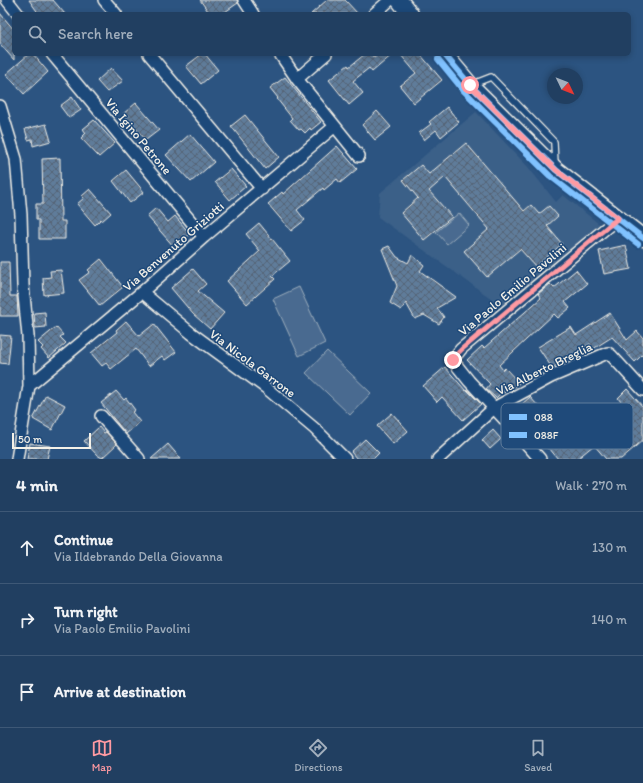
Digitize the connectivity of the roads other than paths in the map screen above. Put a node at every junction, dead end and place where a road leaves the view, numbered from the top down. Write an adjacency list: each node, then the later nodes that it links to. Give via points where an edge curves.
1 (6, 0): 6 (street)
2 (104, 0): 7 (street)
3 (244, 0): 8 (street)
4 (390, 0): 9 (street)
5 (399, 0): 10 (street)
6 (16, 12)
7 (114, 12)
8 (252, 12)
9 (376, 12)
10 (408, 12)
11 (54, 56): 23 (street, Via Igino Petrone)
12 (151, 56): 20 (street)
13 (281, 56): 16 (street)
14 (324, 56): 16 (street)
15 (446, 56): 21 (street, via 470,85 556,170)
16 (297, 79): 18 (street)
17 (0, 106): 25 (street, via 16,159)
18 (335, 126): 19 (street); 20 (street, Via Benvenuto Griziotti)
19 (359, 156)
20 (262, 190): 23 (street, Via Benvenuto Griziotti)
21 (618, 218): 22 (street); 29 (street, Via Paolo Emilio Pavolini, via 454,358 460,371)
22 (638, 232)
23 (204, 237): 24 (street, Via Benvenuto Griziotti)
24 (142, 292): 25 (street, Via Benvenuto Griziotti); 35 (street, Via Nicola Garrone, via 191,334 265,387 315,429)
25 (29, 386): 33 (street)
26 (643, 390): 27 (street, Via Alberto Breglia, via 608,353 551,377)
27 (503, 403)
28 (501, 404): 29 (street, Via Alberto Breglia)
29 (494, 408): 31 (street, Via Paolo Emilio Pavolini); 36 (street, Via Alberto Breglia)
30 (101, 416): 34 (street)
31 (501, 416)
32 (531, 449): 37 (street, Via Paolo Emilio Pavolini)
33 (17, 459)
34 (139, 459)
35 (345, 459)
36 (438, 459)
37 (540, 459)

